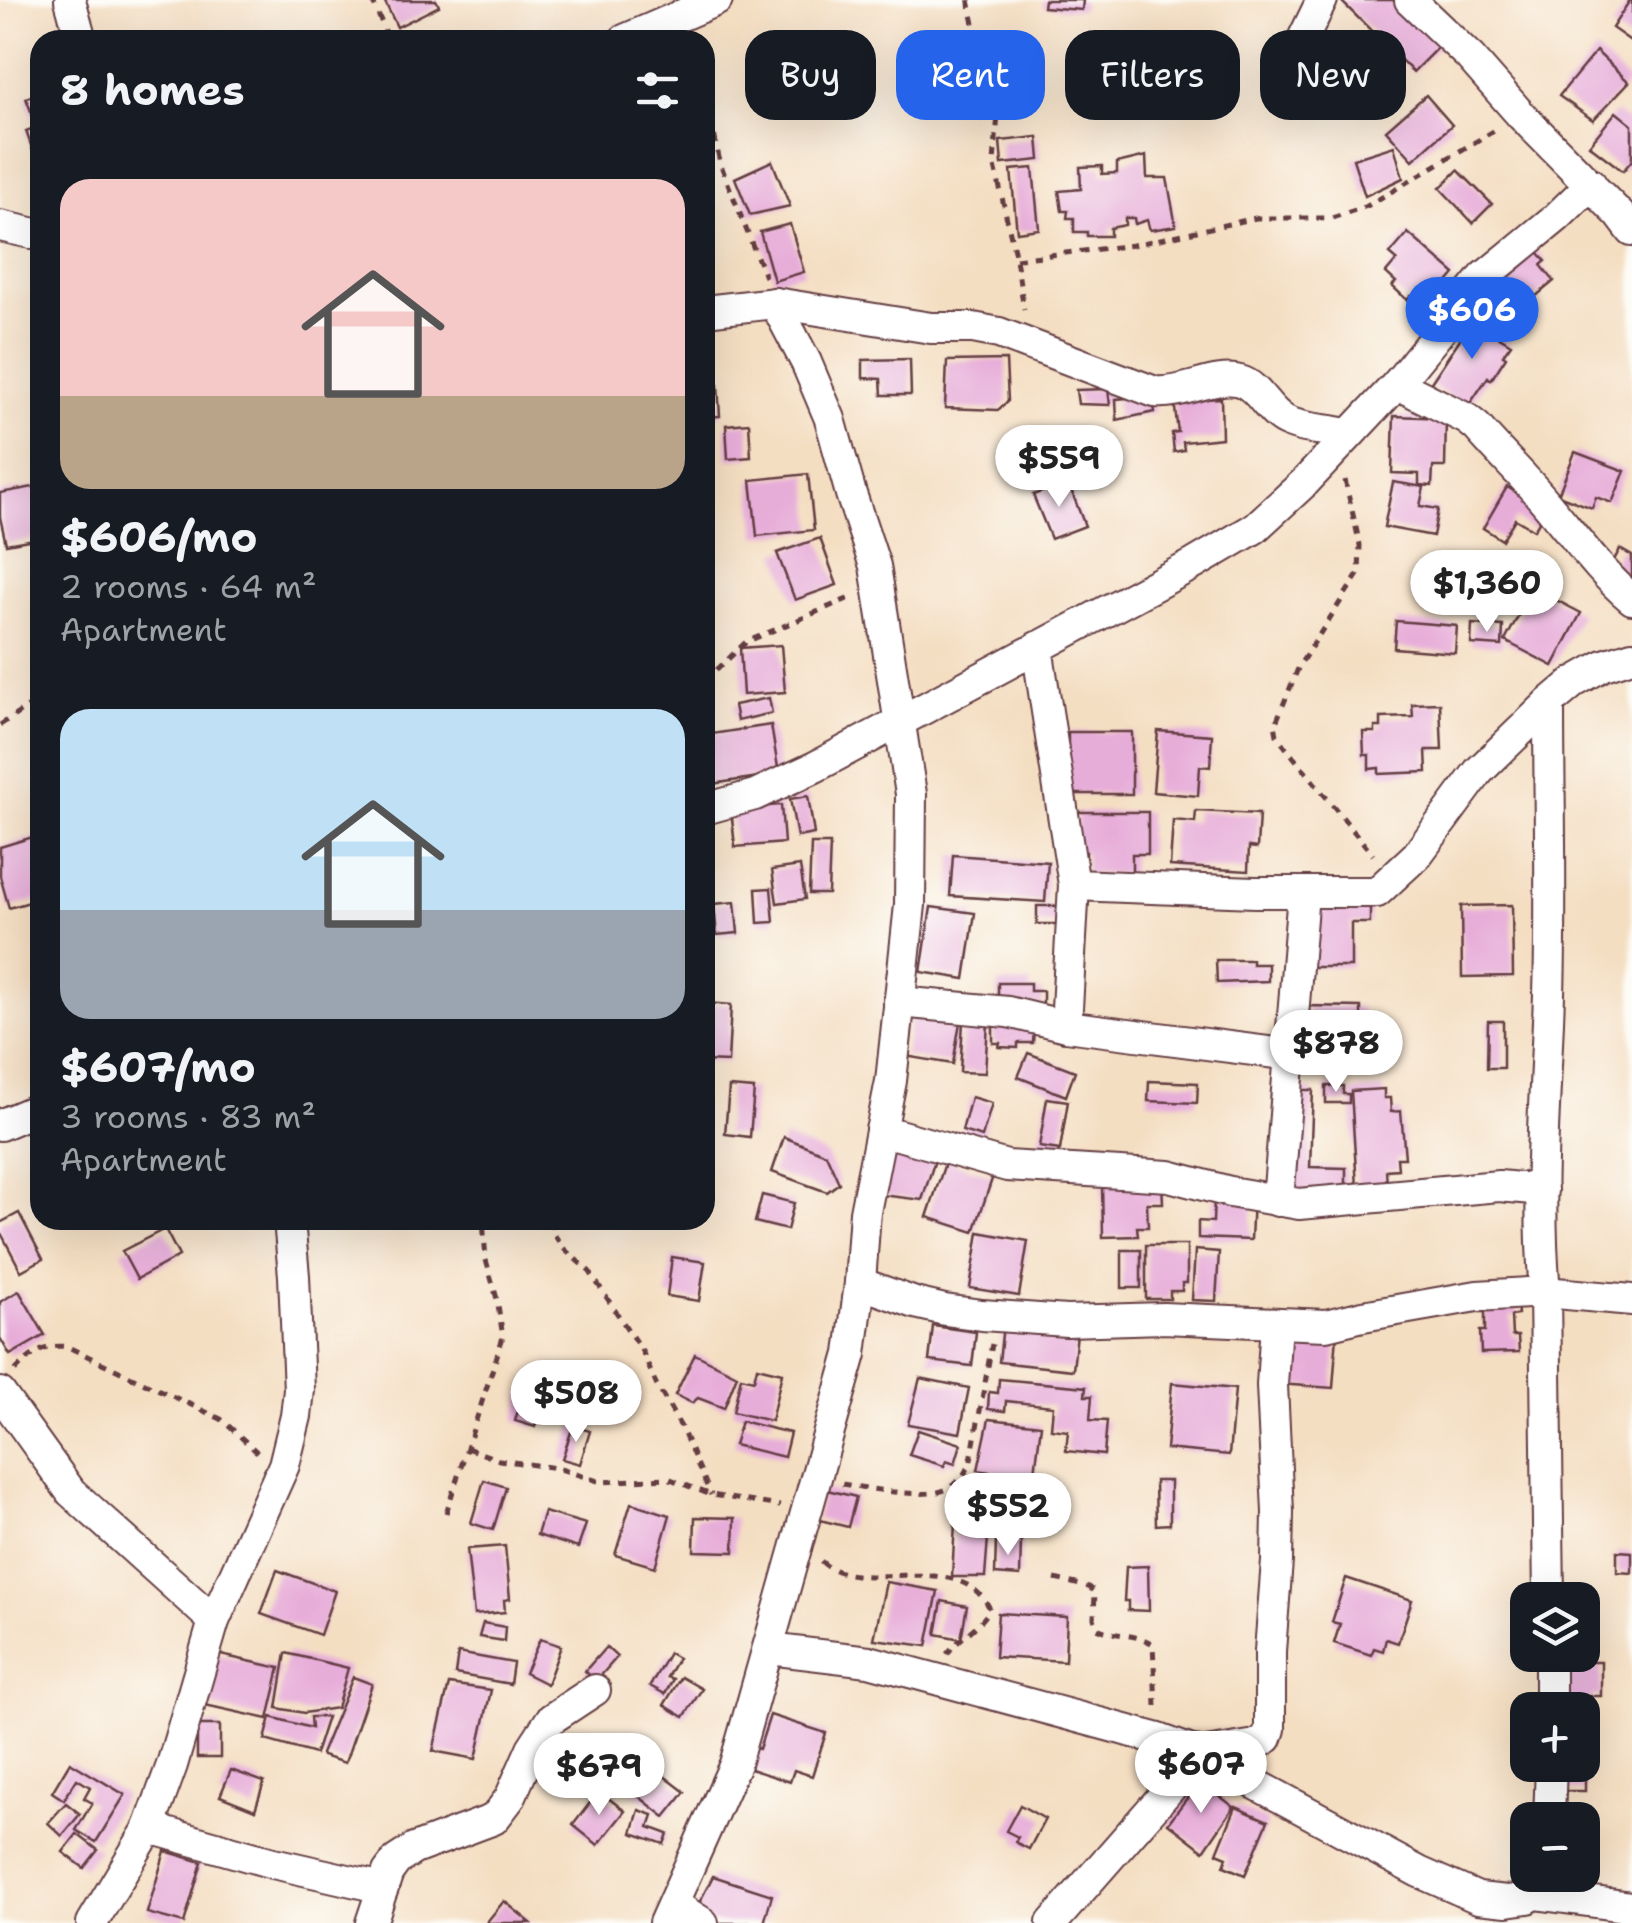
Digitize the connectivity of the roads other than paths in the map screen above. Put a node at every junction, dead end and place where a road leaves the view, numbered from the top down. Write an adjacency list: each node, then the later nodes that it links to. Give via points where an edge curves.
1 (70, 0): 5 (street)
2 (717, 0): 6 (street)
3 (1322, 0): 7 (street)
4 (1410, 0): 8 (street)
5 (78, 30)
6 (647, 30)
7 (1307, 30)
8 (1591, 184): 10 (street); 14 (street, via 1484,277)
9 (0, 226): 11 (street)
10 (1632, 231)
11 (30, 233)
12 (775, 304): 13 (street); 15 (street, via 999,332 1155,392 1241,381 1288,422); 20 (street, via 830,420 878,583)
13 (715, 310)
14 (1398, 384): 15 (street); 16 (street, via 1477,427)
15 (1341, 441): 17 (street, via 1255,528)
16 (1632, 599)
17 (1038, 647): 20 (street); 22 (street)
18 (1632, 656): 19 (street, via 1604,665)
19 (1549, 703): 23 (street, via 1479,771 1417,856 1380,890); 30 (street, via 1551,937)
20 (899, 722): 21 (street, via 755,795); 24 (street, via 911,813)
21 (715, 806)
22 (1074, 885): 23 (street); 25 (street)
23 (1303, 892): 26 (street)
24 (899, 1002): 25 (street, via 1008,1012); 29 (street)
25 (1066, 1026): 26 (street)
26 (1291, 1055): 31 (street)
27 (30, 1112): 28 (street)
28 (0, 1125)
29 (881, 1130): 31 (street, via 1007,1166 1169,1176); 33 (street)
30 (1542, 1190): 31 (street, via 1499,1186); 34 (street)
31 (1278, 1201)
32 (290, 1230): 39 (street, via 296,1416 280,1475)
33 (860, 1283): 36 (street, via 945,1310 997,1316); 40 (street, via 851,1354)
34 (1545, 1292): 35 (street); 36 (street, via 1477,1296 1326,1325); 38 (street)
35 (1632, 1300)
36 (1276, 1323): 42 (street, via 1278,1528 1270,1729 1256,1745)
37 (6, 1384): 39 (street, via 71,1492)
38 (1549, 1582)
39 (214, 1621): 43 (street)
40 (769, 1649): 42 (street, via 870,1662); 48 (street, via 735,1764)
41 (595, 1690): 44 (street, via 551,1718 494,1820 414,1849 397,1860)
42 (1200, 1754): 45 (street, via 1478,1898 1507,1901); 52 (street)
43 (150, 1828): 44 (street); 49 (street)
44 (382, 1888): 50 (street)
45 (1533, 1892)
46 (1569, 1892): 47 (street)
47 (1632, 1907)
48 (669, 1913): 51 (street)
49 (92, 1923)
50 (371, 1923)
51 (704, 1923)
52 (1052, 1923)

